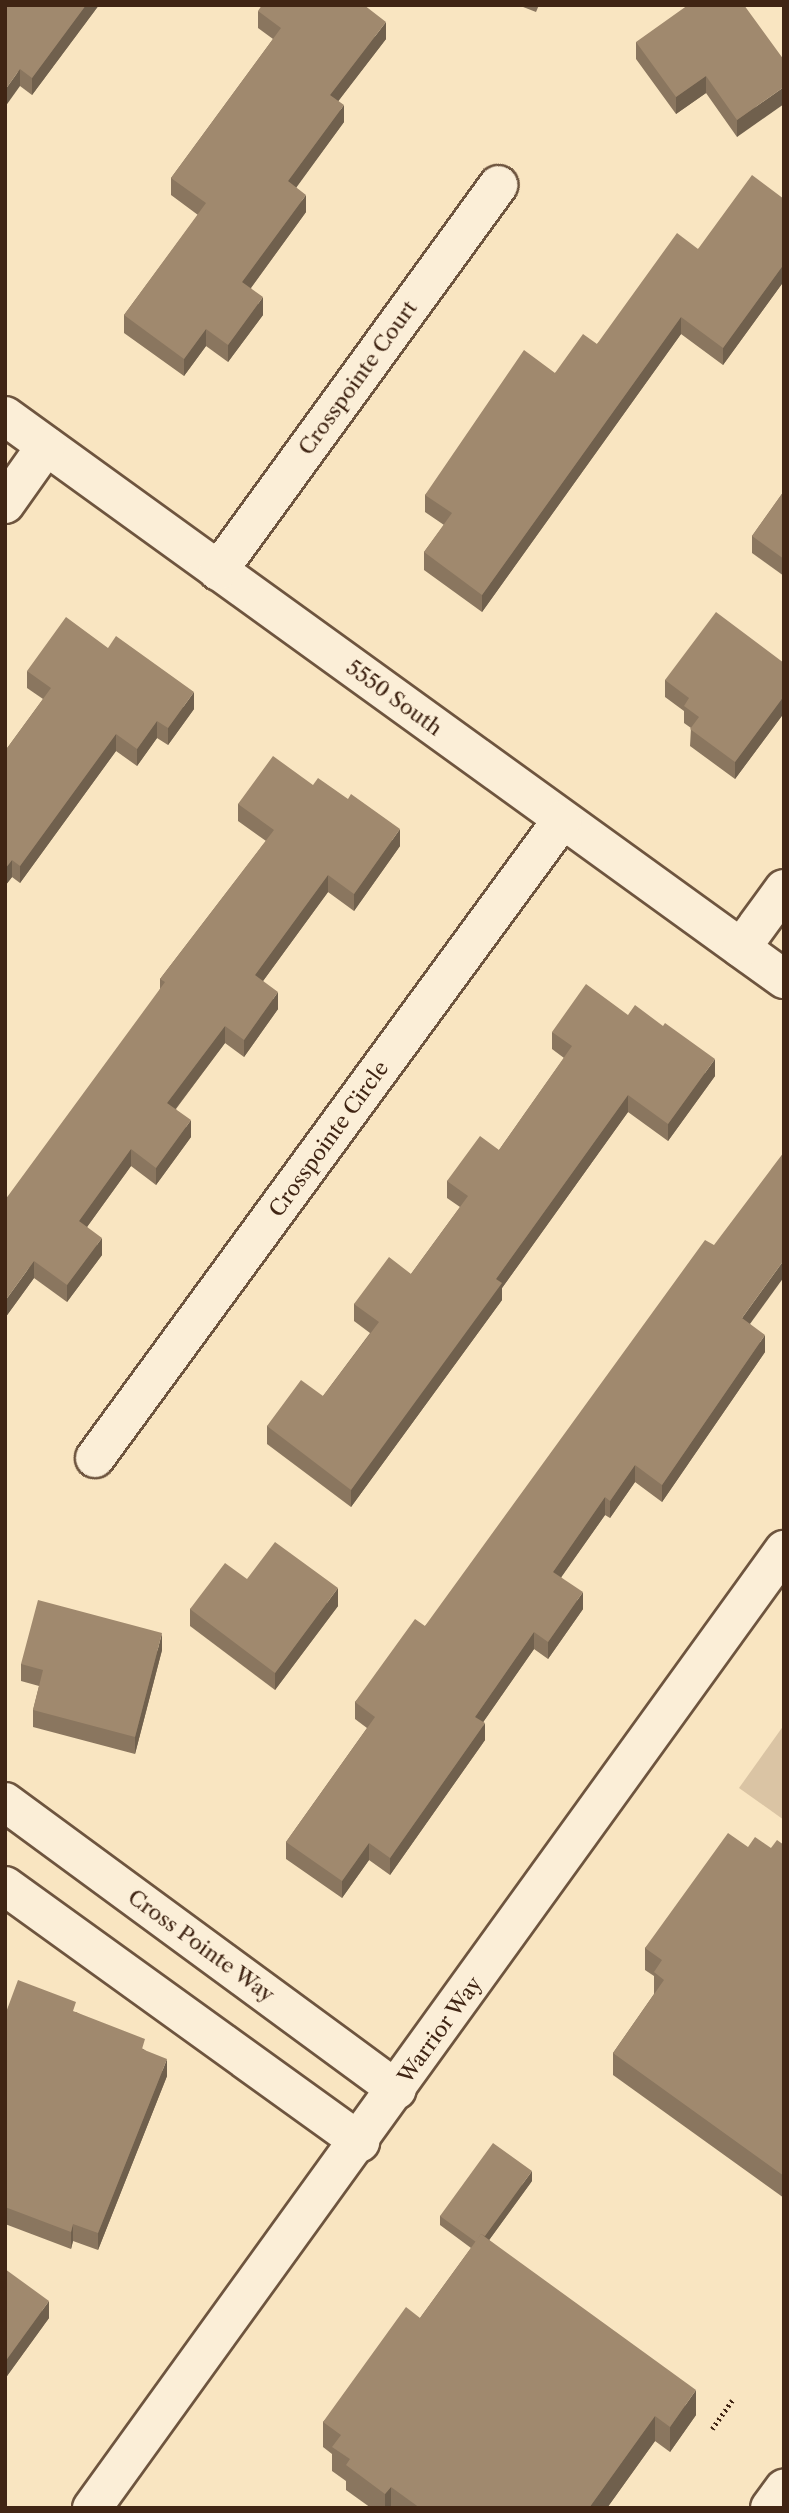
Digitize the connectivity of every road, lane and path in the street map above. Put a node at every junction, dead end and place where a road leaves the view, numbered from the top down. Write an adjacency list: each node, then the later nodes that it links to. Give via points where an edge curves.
1 (498, 185): 5 (street, Crosspointe Court)
2 (5, 416): 3 (street, 5550 South)
3 (46, 446): 4 (street); 5 (street, 5550 South)
4 (5, 504)
5 (218, 571): 6 (street, 5550 South)
6 (562, 820): 8 (street, 5550 South); 10 (street, Crosspointe Circle)
7 (784, 889): 8 (street)
8 (741, 948): 9 (street, 5550 South)
9 (784, 979)
10 (95, 1458)
11 (784, 1550): 14 (street, Warrior Way)
12 (5, 1802): 14 (street, Cross Pointe Way)
13 (5, 1886): 15 (street)
14 (397, 2090): 15 (street, Warrior Way)
15 (360, 2142): 19 (street, Warrior Way)
16 (732, 2400): 17 (path)
17 (712, 2429)
18 (784, 2490): 20 (street)
19 (92, 2508)
20 (770, 2508)

